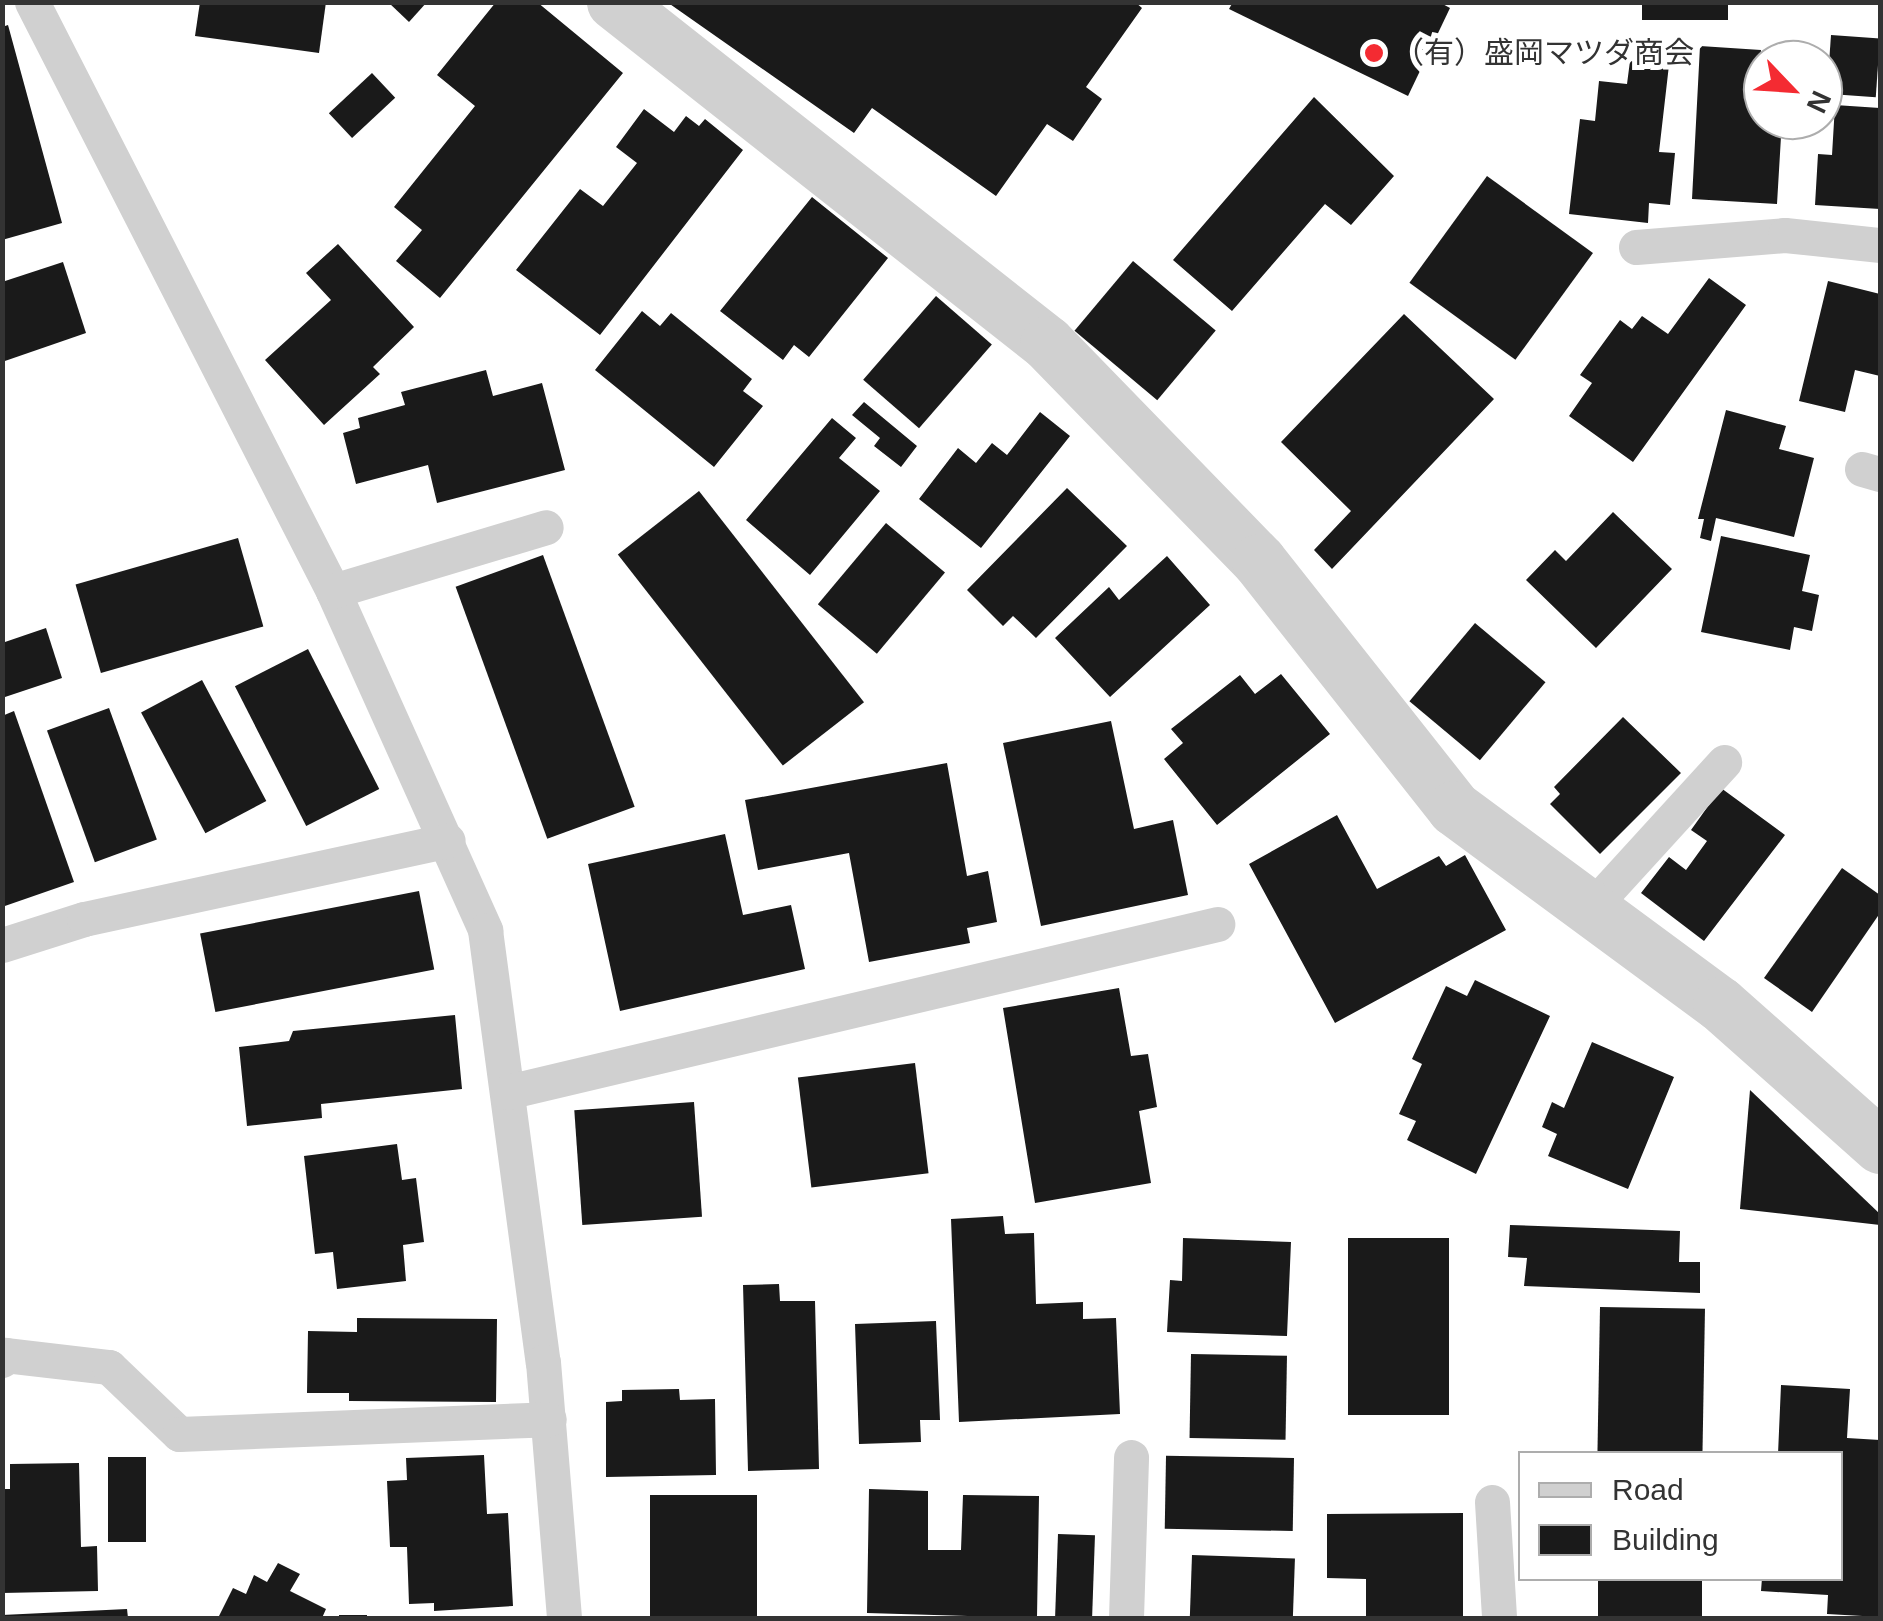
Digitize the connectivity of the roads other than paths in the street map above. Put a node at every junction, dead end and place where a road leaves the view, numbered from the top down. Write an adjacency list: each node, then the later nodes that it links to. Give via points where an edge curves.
1 (32, 2): 6 (lane)
2 (614, 2): 9 (street, via 1046,343 1259,561 1454,808)
3 (1880, 245): 4 (lane, via 1786,236)
4 (1636, 248)
5 (546, 526): 6 (lane)
6 (333, 590): 8 (lane)
7 (1724, 762): 9 (lane)
8 (448, 840): 11 (lane, via 84,919); 12 (lane, via 485,930)
9 (1590, 909): 13 (street, via 1720,1004)
10 (1217, 924): 12 (lane)
11 (2, 944)
12 (507, 1092): 15 (lane)
13 (1880, 1146)
14 (2, 1360): 15 (lane, via 5,1355 109,1367 179,1434)
15 (549, 1419): 18 (lane)
16 (1131, 1457): 19 (lane)
17 (1492, 1502): 20 (lane)
18 (564, 1618)
19 (1126, 1618)
20 (1500, 1618)

